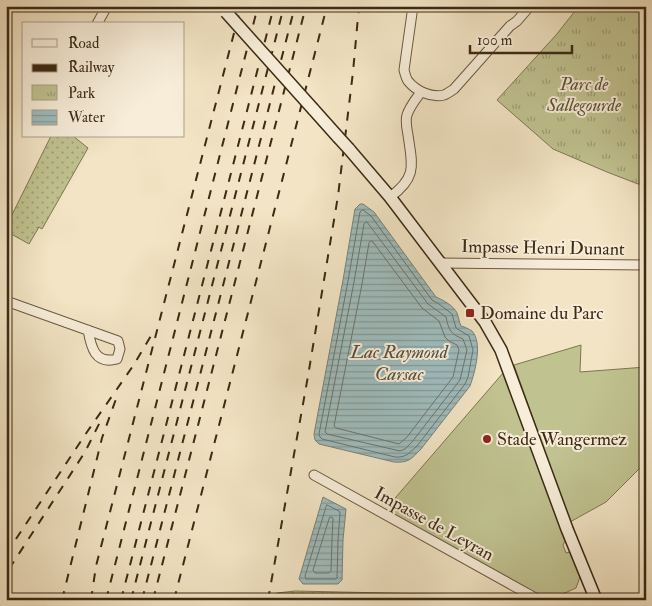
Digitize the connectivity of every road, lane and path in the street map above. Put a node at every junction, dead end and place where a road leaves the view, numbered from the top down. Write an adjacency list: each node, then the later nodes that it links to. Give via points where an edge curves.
1 (107, 6): 5 (street)
2 (413, 6): 6 (street, via 404,70 407,80)
3 (530, 6): 6 (street, via 454,89 445,95)
4 (223, 9): 7 (street, bridge)
5 (98, 22)
6 (421, 92): 7 (street, via 407,116 412,165 409,178)
7 (390, 197): 8 (street)
8 (440, 263): 9 (street, Impasse Henri Dunant); 13 (street, via 485,322 501,350)
9 (646, 266)
10 (6, 301): 11 (street)
11 (88, 330)
12 (314, 475): 14 (street, Impasse de Leyran)
13 (592, 599)
14 (539, 600)

